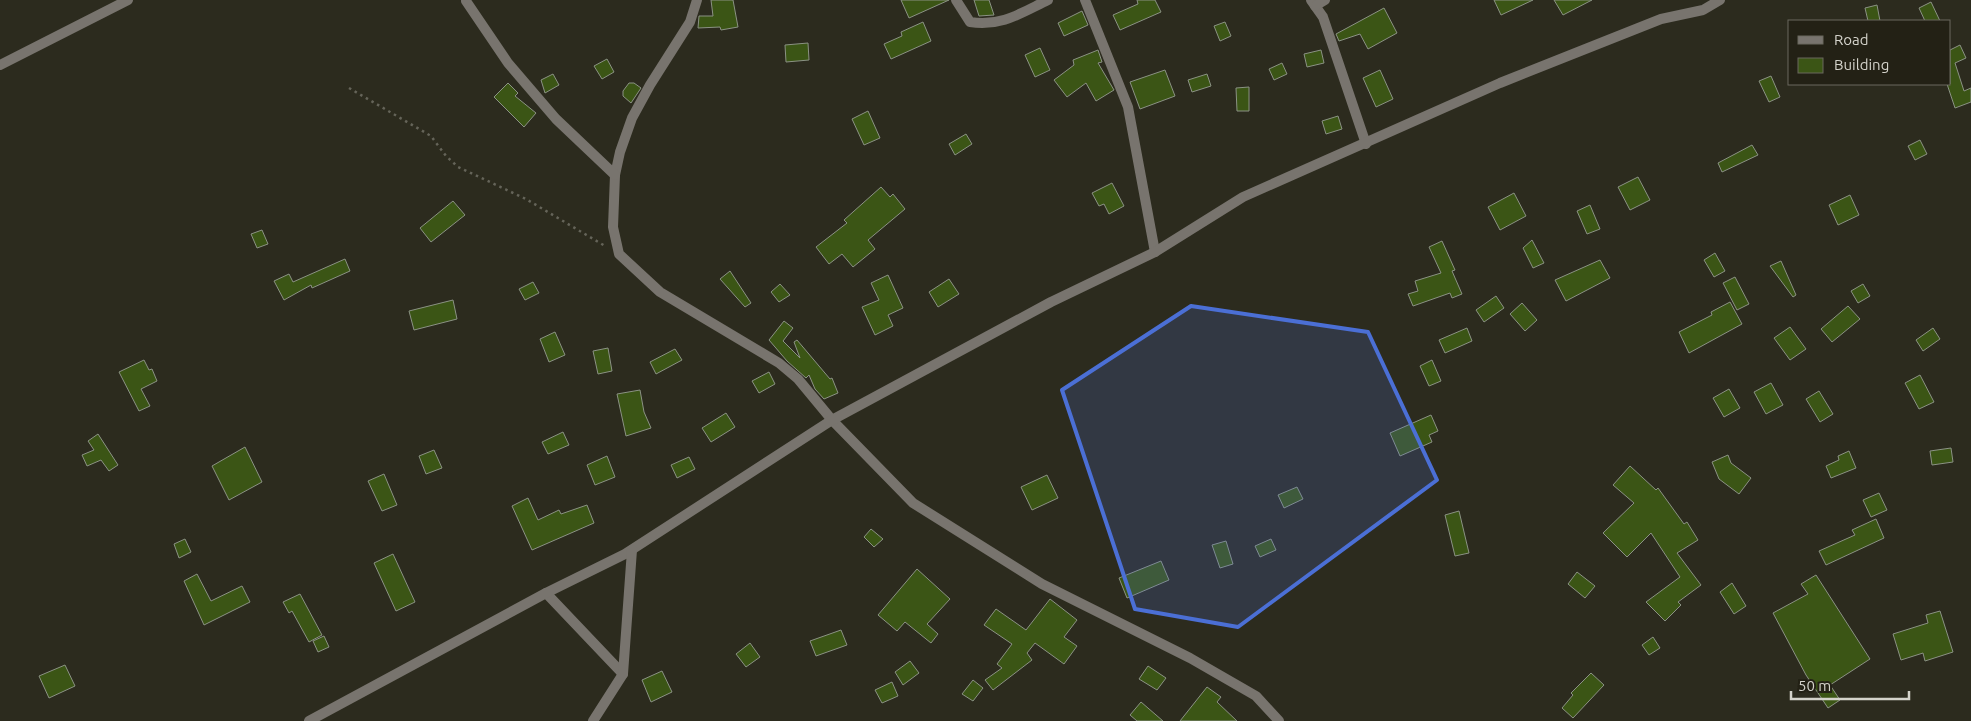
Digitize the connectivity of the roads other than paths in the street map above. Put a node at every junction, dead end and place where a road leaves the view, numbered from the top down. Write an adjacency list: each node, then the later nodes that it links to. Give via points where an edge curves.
1 (128, 0): 11 (street)
2 (697, 0): 13 (street, via 690,22 632,118)
3 (956, 0): 4 (street, via 970,22 984,24 1001,22)
4 (1048, 0)
5 (1085, 0): 14 (street, via 1128,107)
6 (1325, 0): 9 (street)
7 (1720, 0): 10 (street)
8 (466, 2): 13 (street, via 508,63 556,120)
9 (1313, 3): 12 (street, via 1323,17)
10 (1702, 5): 12 (street, via 1500,83)
11 (0, 65)
12 (1366, 144): 14 (street, via 1243,197)
13 (615, 175): 15 (street, via 613,227 619,254 660,292 779,363 798,379)
14 (1154, 252): 15 (street, via 1051,302)
15 (832, 420): 16 (street); 21 (street, via 913,503 1042,584 1190,658 1256,696)
16 (632, 550): 17 (street); 18 (street)
17 (546, 593): 18 (street); 19 (street)
18 (623, 674): 20 (street)
19 (309, 721)
20 (593, 721)
21 (1279, 721)

